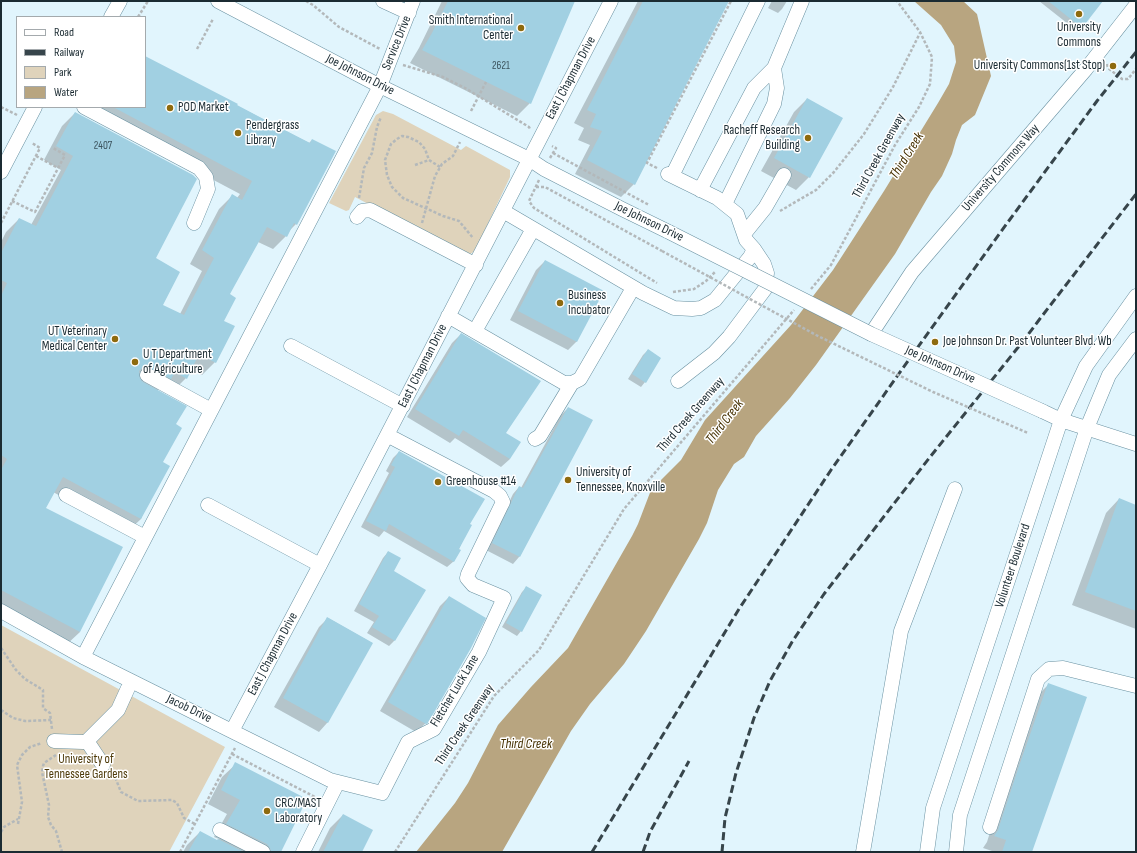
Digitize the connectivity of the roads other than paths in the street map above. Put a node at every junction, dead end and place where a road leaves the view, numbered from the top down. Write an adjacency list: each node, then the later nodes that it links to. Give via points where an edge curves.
1 (120, 1): 9 (street)
2 (383, 1): 8 (street)
3 (611, 1): 14 (street, East J Chapman Drive)
4 (758, 1): 17 (street, via 670,175)
5 (802, 1): 10 (street)
6 (223, 2): 11 (street, Joe Johnson Drive)
7 (1136, 4): 30 (street, University Commons Way, via 1086,69 912,272)
8 (411, 7): 11 (street, Service Drive)
9 (112, 16)
10 (774, 68): 17 (street, via 754,88); 18 (street, via 777,88 774,104)
11 (380, 86): 14 (street, Joe Johnson Drive); 37 (street, Service Drive)
12 (34, 108): 15 (street)
13 (86, 108): 21 (street, via 199,168 206,177 208,189)
14 (529, 159): 19 (street, East J Chapman Drive); 30 (street, Joe Johnson Drive, bridge, via 622,209)
15 (1, 172)
16 (784, 175): 23 (street, via 765,208)
17 (700, 190): 18 (street)
18 (725, 204): 23 (street, via 737,214)
19 (502, 211): 22 (street); 25 (street, East J Chapman Drive)
20 (360, 214): 25 (street, via 370,210)
21 (194, 223)
22 (533, 229): 26 (street); 29 (street)
23 (744, 234): 24 (street)
24 (754, 249): 26 (street, via 715,300 701,308 674,308); 34 (street, via 767,273 765,289 714,353)
25 (476, 265): 28 (street, East J Chapman Drive)
26 (633, 288): 35 (street, via 580,379)
27 (1136, 296): 38 (street, Volunteer Boulevard, via 1086,366)
28 (448, 316): 29 (street); 36 (street, East J Chapman Drive)
29 (475, 331): 35 (street, via 564,383)
30 (871, 334): 38 (street, Joe Johnson Drive, bridge)
31 (1136, 339): 39 (street, via 1109,375)
32 (291, 346): 36 (street)
33 (147, 375): 37 (street)
34 (678, 381)
35 (572, 383): 41 (street, via 540,436)
36 (403, 406): 40 (street, East J Chapman Drive)
37 (211, 410): 46 (street, Service Drive)
38 (1061, 420): 39 (street, Joe Johnson Drive); 63 (street, Volunteer Boulevard, via 933,808)
39 (1087, 428): 42 (street, Joe Johnson Drive); 64 (street, via 960,815)
40 (387, 435): 47 (street, East J Chapman Drive); 57 (street, Fletcher Luck Lane, via 500,496 502,506 468,578 472,585 504,598 479,652 434,729 408,742)
41 (535, 439)
42 (1136, 444)
43 (955, 489): 62 (street, via 901,631)
44 (66, 495): 46 (street)
45 (208, 505): 47 (street)
46 (145, 537): 49 (street, Service Drive)
47 (320, 565): 52 (street, East J Chapman Drive)
48 (1, 611): 49 (street, Jacob Drive)
49 (83, 657): 52 (street, Jacob Drive)
50 (1136, 686): 58 (street, via 1063,668 1049,669 1038,679)
51 (128, 688): 54 (street, via 118,710)
52 (237, 733): 56 (street, Jacob Drive)
53 (54, 741): 54 (street)
54 (87, 741): 55 (street)
55 (103, 765)
56 (334, 781): 57 (street, Jacob Drive); 61 (street, via 328,803)
57 (382, 793)
58 (990, 827)
59 (220, 830): 60 (street)
60 (263, 852)
61 (303, 852)
62 (863, 852)
63 (927, 852)
64 (956, 852)

